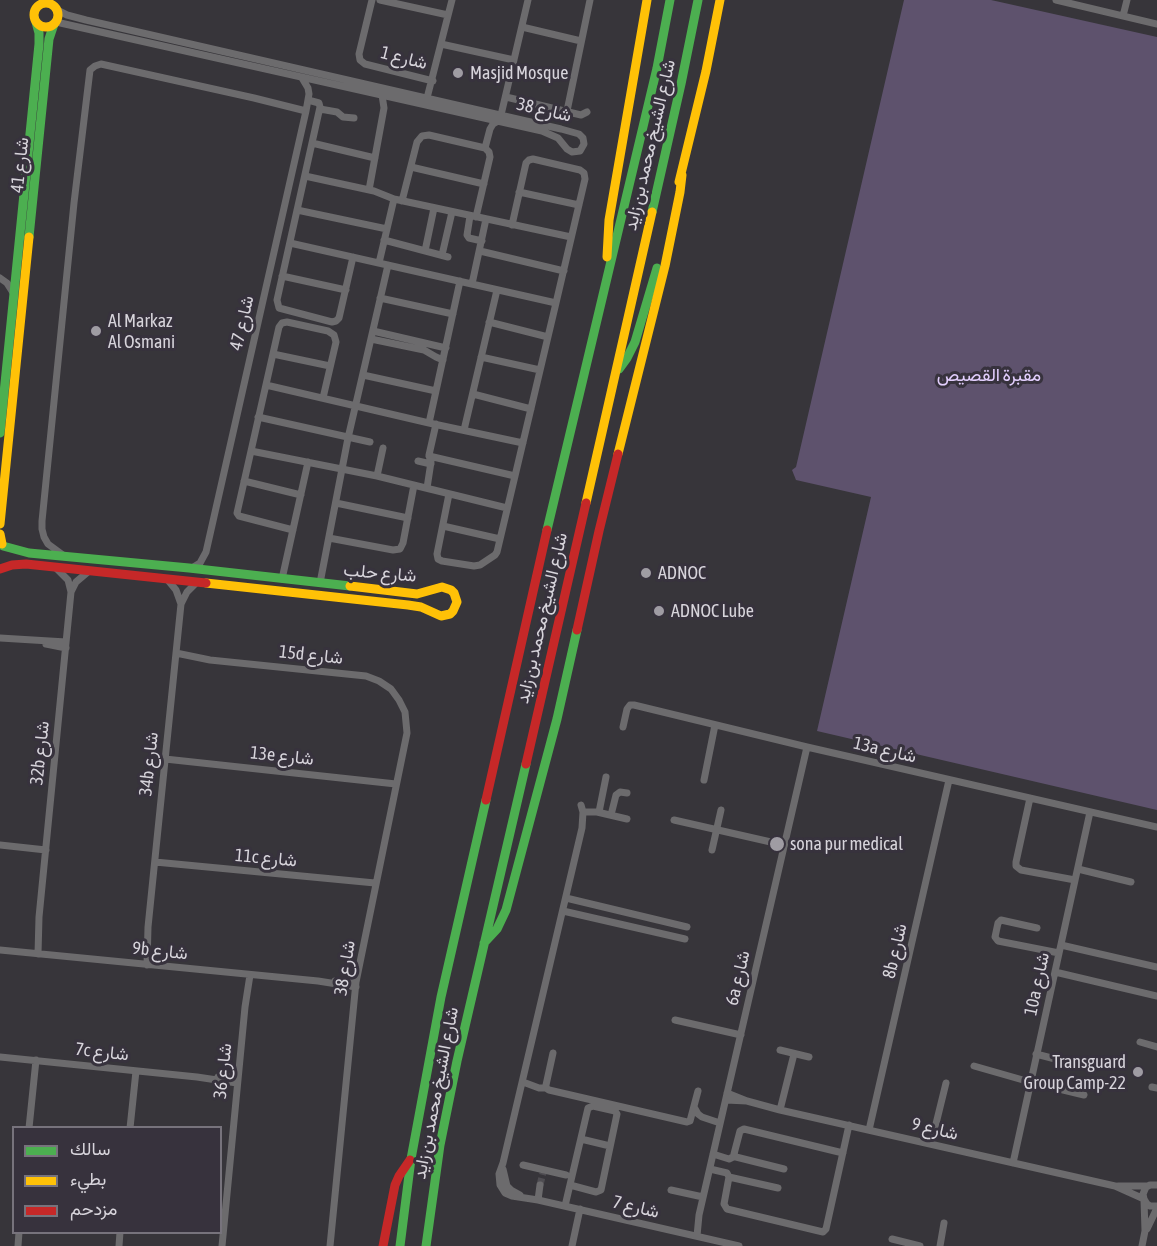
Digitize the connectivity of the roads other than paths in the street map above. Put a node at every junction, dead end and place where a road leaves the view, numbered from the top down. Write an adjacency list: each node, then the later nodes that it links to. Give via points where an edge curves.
1 (372, 0): 24 (street, شارع 1, via 358,54 360,60)
2 (380, 0): 14 (street)
3 (452, 0): 14 (street)
4 (528, 0): 19 (street)
5 (646, 0): 75 (main road, via 609,220)
6 (670, 0): 75 (main road, شارع الشيخ محمد بن زايد)
7 (698, 0): 92 (main road, شارع الشيخ محمد بن زايد)
8 (720, 0): 46 (main road)
9 (1056, 0): 15 (street)
10 (1127, 0): 15 (street)
11 (586, 1): 20 (street)
12 (39, 3): 13 (main road); 16 (main road, via 34,15)
13 (55, 6): 17 (main road); 29 (street, شارع 38, via 67,15 86,20)
14 (448, 15): 21 (street)
15 (1123, 16): 18 (street)
16 (36, 22): 17 (main road, via 45,27); 70 (main road, شارع 41, via 39,44)
17 (55, 23): 23 (street, شارع 38); 123 (main road, شارع 41, via 49,39)
18 (1157, 24)
19 (522, 27): 20 (street); 22 (street)
20 (581, 41): 34 (street)
21 (441, 44): 22 (street); 24 (street)
22 (514, 60): 27 (street)
23 (302, 78): 25 (street, شارع 38); 30 (street, شارع 47, via 308,88)
24 (432, 81): 29 (street)
25 (323, 82): 26 (street, شارع 38); 30 (street, شارع 47)
26 (382, 95): 28 (street, شارع 38); 31 (street)
27 (506, 97): 34 (street); 37 (street)
28 (393, 98): 31 (street); 38 (street, شارع 38)
29 (429, 99): 37 (street, شارع 38)
30 (308, 100): 32 (street, via 319,103); 33 (street, شارع 47)
31 (384, 108): 44 (street)
32 (320, 110): 36 (street); 41 (street)
33 (306, 111): 129 (street, شارع 47); 130 (street, via 101,64 90,70 42,521 48,544)
34 (567, 111): 35 (street, via 583,115)
35 (587, 112)
36 (354, 118)
37 (500, 118): 38 (street, شارع 38); 39 (street); 40 (street, شارع 38); 43 (street, شارع 38, via 547,133)
38 (486, 119): 39 (street)
39 (490, 129): 42 (street)
40 (574, 133): 43 (street, via 566,140); 43 (street, شارع 38, via 583,138 582,149 572,152)
41 (312, 143): 44 (street); 47 (street)
42 (485, 147): 45 (street, via 425,135 419,138); 48 (street, via 490,157)
43 (566, 147)
44 (375, 158): 49 (street)
45 (411, 166): 48 (street); 52 (street)
46 (682, 175): 92 (main road, via 635,342); 180 (main road, via 665,266 557,719 506,910 497,929)
47 (305, 176): 49 (street); 55 (street)
48 (484, 184): 57 (street)
49 (369, 190): 51 (street)
50 (519, 192): 53 (street); 53 (street, via 526,163 533,159 582,171 585,178); 59 (street)
51 (394, 199): 52 (street); 60 (street)
52 (402, 201): 54 (street)
53 (579, 205): 61 (street)
54 (434, 208): 56 (street); 65 (street)
55 (297, 210): 60 (street); 64 (street)
56 (452, 212): 57 (street); 65 (street, via 445,256)
57 (473, 216): 58 (street); 63 (street, via 467,235)
58 (486, 219): 59 (street); 63 (street)
59 (512, 225): 61 (street)
60 (387, 229): 62 (street)
61 (572, 237): 71 (street)
62 (384, 240): 65 (street); 68 (street)
63 (482, 241): 66 (street)
64 (290, 243): 67 (street); 72 (street)
65 (425, 251)
66 (480, 251): 71 (street); 76 (street)
67 (353, 257): 68 (street); 77 (street)
68 (379, 263): 69 (street)
69 (388, 265): 74 (street); 80 (street)
70 (16, 267): 73 (street); 79 (main road, شارع 41)
71 (564, 271): 81 (street)
72 (282, 276): 77 (street); 77 (street, via 279,308 332,322 339,318)
73 (0, 277): 79 (street)
74 (460, 281): 76 (street); 82 (street)
75 (607, 281): 226 (main road, شارع الشيخ محمد بن زايد, via 444,987)
76 (472, 284): 78 (street)
77 (346, 290)
78 (497, 290): 81 (street); 83 (street)
79 (14, 294): 103 (main road, شارع 41)
80 (380, 298): 82 (street); 84 (street)
81 (556, 303): 85 (street)
82 (453, 315): 86 (street)
83 (489, 322): 85 (street); 88 (street)
84 (372, 335): 86 (street); 89 (street, via 424,350); 93 (street)
85 (549, 337): 91 (street)
86 (446, 348): 89 (street)
87 (273, 354): 90 (street); 90 (street, via 282,323 328,330 336,338); 94 (street)
88 (481, 357): 91 (street); 96 (street)
89 (443, 360): 95 (street)
90 (330, 366): 97 (street)
91 (540, 370): 99 (street)
92 (616, 372): 180 (main road, شارع الشيخ محمد بن زايد)
93 (363, 375): 95 (street); 98 (street)
94 (266, 385): 97 (street); 100 (street)
95 (436, 391): 101 (street)
96 (473, 394): 99 (street); 102 (street)
97 (323, 398): 98 (street)
98 (356, 406): 101 (street); 104 (street)
99 (531, 409): 106 (street)
100 (258, 417): 104 (street); 108 (street)
101 (433, 424): 102 (street); 109 (street)
102 (464, 430): 106 (street)
103 (0, 433)
104 (348, 438): 105 (street); 112 (street)
105 (370, 442)
106 (523, 443): 114 (street)
107 (383, 448): 113 (street)
108 (251, 451): 111 (street); 115 (street)
109 (430, 460): 110 (street); 114 (street); 117 (street)
110 (418, 461)
111 (308, 462): 112 (street); 119 (street)
112 (342, 469): 113 (street); 120 (street)
113 (377, 476): 116 (street)
114 (515, 476): 121 (street)
115 (244, 481): 119 (street); 125 (street, via 237,515)
116 (414, 485): 117 (street); 122 (street)
117 (427, 488): 118 (street)
118 (449, 494): 121 (street); 124 (street)
119 (301, 495): 125 (street)
120 (336, 502): 122 (street); 126 (street)
121 (507, 508): 127 (street)
122 (408, 518): 126 (street, via 402,546 397,550)
123 (0, 524)
124 (443, 526): 127 (street); 127 (street, via 437,554 442,561 480,565 496,554)
125 (293, 530): 137 (street)
126 (329, 538): 139 (street)
127 (500, 539)
128 (1, 541): 130 (main road, شارع حلب, via 29,553); 133 (main road, via 6,559)
129 (206, 552): 132 (street, via 200,563); 135 (street)
130 (66, 557): 132 (main road, شارع حلب)
131 (56, 568): 133 (main road, شارع حلب, via 19,564); 134 (main road, شارع حلب); 140 (street, via 68,580)
132 (189, 568): 135 (main road, شارع حلب)
133 (0, 569)
134 (89, 571): 136 (main road, شارع حلب); 140 (street)
135 (215, 572): 137 (main road, شارع حلب)
136 (166, 579): 138 (main road, شارع حلب); 141 (street)
137 (282, 579): 139 (main road, شارع حلب)
138 (197, 582): 139 (main road, شارع حلب, via 414,606 441,616 453,611 457,602 454,593 442,587 417,594); 141 (street)
139 (320, 583)
140 (71, 592): 143 (street, 32b شارع)
141 (181, 604): 144 (street, 34b شارع)
142 (0, 638): 143 (street)
143 (66, 645): 168 (street, 32b شارع)
144 (176, 656): 145 (street, 15d شارع, via 366,676 385,685); 149 (street, 34b شارع)
145 (399, 700): 153 (street, شارع 38, via 407,733)
146 (715, 725): 147 (street, 13a شارع, via 632,705 627,709); 148 (street, 13a شارع); 151 (street)
147 (623, 727)
148 (807, 747): 152 (street, 13a شارع); 167 (street, 6a شارع)
149 (165, 759): 153 (street, 13e شارع); 170 (street, 34b شارع)
150 (606, 777): 155 (street)
151 (704, 780)
152 (949, 780): 157 (street, 13a شارع); 219 (street, 8b شارع)
153 (396, 784): 174 (street, شارع 38)
154 (627, 792): 156 (street)
155 (603, 794): 156 (street); 159 (street)
156 (615, 797): 161 (street)
157 (1030, 798): 160 (street, 13a شارع); 172 (street, via 1016,866)
158 (721, 810): 165 (street)
159 (599, 812): 161 (street); 175 (street, via 582,808 582,828)
160 (1090, 812): 164 (street, 13a شارع); 171 (street, 10a شارع)
161 (611, 815): 162 (street)
162 (627, 819)
163 (674, 820): 165 (street)
164 (1157, 828)
165 (717, 830): 167 (street); 169 (street)
166 (0, 845): 168 (street)
167 (784, 845): 192 (street, 6a شارع)
168 (46, 850): 184 (street, 32b شارع)
169 (712, 850)
170 (154, 862): 174 (street, 11c شارع); 185 (street, 34b شارع)
171 (1078, 869): 172 (street, 10a شارع); 173 (street)
172 (1075, 880): 181 (street, 10a شارع)
173 (1131, 882)
174 (375, 883): 189 (street, شارع 38)
175 (566, 898): 176 (street); 177 (street)
176 (563, 911): 179 (street); 206 (street)
177 (687, 927)
178 (1036, 928): 183 (street, via 1001,920 995,937 998,941)
179 (685, 939)
180 (483, 944): 254 (main road, شارع الشيخ محمد بن زايد, via 448,1103)
181 (1061, 945): 183 (street, 10a شارع); 186 (street)
182 (0, 950): 184 (street, 9b شارع)
183 (1059, 953): 187 (street, 10a شارع)
184 (35, 954): 185 (street, 9b شارع)
185 (144, 964): 188 (street, 9b شارع)
186 (1157, 967)
187 (1055, 972): 190 (street); 198 (street, 10a شارع)
188 (247, 974): 189 (street, 9b شارع); 205 (street, شارع 36)
189 (356, 985): 251 (street, شارع 38)
190 (1157, 996)
191 (675, 1020): 192 (street)
192 (741, 1035): 212 (street, 6a شارع)
193 (1140, 1042): 194 (street)
194 (1157, 1047)
195 (780, 1050): 197 (street)
196 (553, 1053): 209 (street)
197 (795, 1054): 200 (street); 214 (street)
198 (1036, 1054): 203 (street); 207 (street, 10a شارع)
199 (0, 1057): 201 (street, 7c شارع)
200 (809, 1057)
201 (36, 1060): 204 (street, 7c شارع); 217 (street)
202 (974, 1066): 207 (street)
203 (1090, 1068)
204 (136, 1071): 205 (street, 7c شارع); 218 (street)
205 (238, 1080): 250 (street, شارع 36)
206 (523, 1082): 209 (street); 241 (street, شارع 7, via 504,1177 514,1192)
207 (1030, 1082): 211 (street); 227 (street, 10a شارع)
208 (946, 1083): 221 (street)
209 (546, 1088): 213 (street, via 687,1122)
210 (698, 1091): 213 (street)
211 (1084, 1095)
212 (726, 1097): 214 (street, شارع 9); 215 (street, 6a شارع)
213 (694, 1107): 215 (street, via 702,1117)
214 (780, 1110): 216 (street, شارع 9)
215 (720, 1123): 224 (street, 6a شارع)
216 (849, 1125): 219 (street, شارع 9); 223 (street)
217 (29, 1126)
218 (130, 1126)
219 (869, 1130): 221 (street, شارع 9)
220 (581, 1139): 222 (street); 222 (street, via 588,1108 615,1111); 235 (street)
221 (931, 1144): 227 (street, شارع 9)
222 (610, 1146): 235 (street, via 600,1191)
223 (843, 1153): 225 (street, via 744,1129 739,1132); 233 (street, via 822,1232 727,1209 724,1204)
224 (713, 1154): 225 (street, via 729,1159); 229 (street, 6a شارع)
225 (735, 1156): 230 (street)
226 (411, 1159): 252 (main road, via 395,1185); 253 (main road, شارع الشيخ محمد بن زايد)
227 (1013, 1163): 237 (street, شارع 9)
228 (523, 1165): 231 (street)
229 (710, 1169): 233 (street); 240 (street, 6a شارع)
230 (784, 1169)
231 (566, 1174)
232 (1157, 1175): 236 (street)
233 (729, 1177): 238 (street)
234 (540, 1185): 241 (street)
235 (570, 1185): 243 (street)
236 (1152, 1185): 237 (street, شارع 9); 242 (street, via 1144,1190)
237 (1115, 1186): 242 (street, شارع 9)
238 (778, 1188)
239 (671, 1190): 240 (street)
240 (703, 1197): 248 (street, 6a شارع)
241 (538, 1200): 243 (street, شارع 7)
242 (1144, 1200): 244 (street, شارع 9); 247 (street)
243 (565, 1206): 245 (street, شارع 7)
244 (1157, 1207): 247 (street)
245 (580, 1209): 248 (street, شارع 7); 255 (street)
246 (944, 1223): 258 (street)
247 (1146, 1231): 259 (street)
248 (694, 1236): 256 (street, شارع 7)
249 (892, 1239): 257 (street)
250 (222, 1246)
251 (330, 1246)
252 (383, 1246)
253 (400, 1246)
254 (426, 1246)
255 (572, 1246)
256 (739, 1246)
257 (920, 1246)
258 (940, 1246)
259 (1142, 1246)

